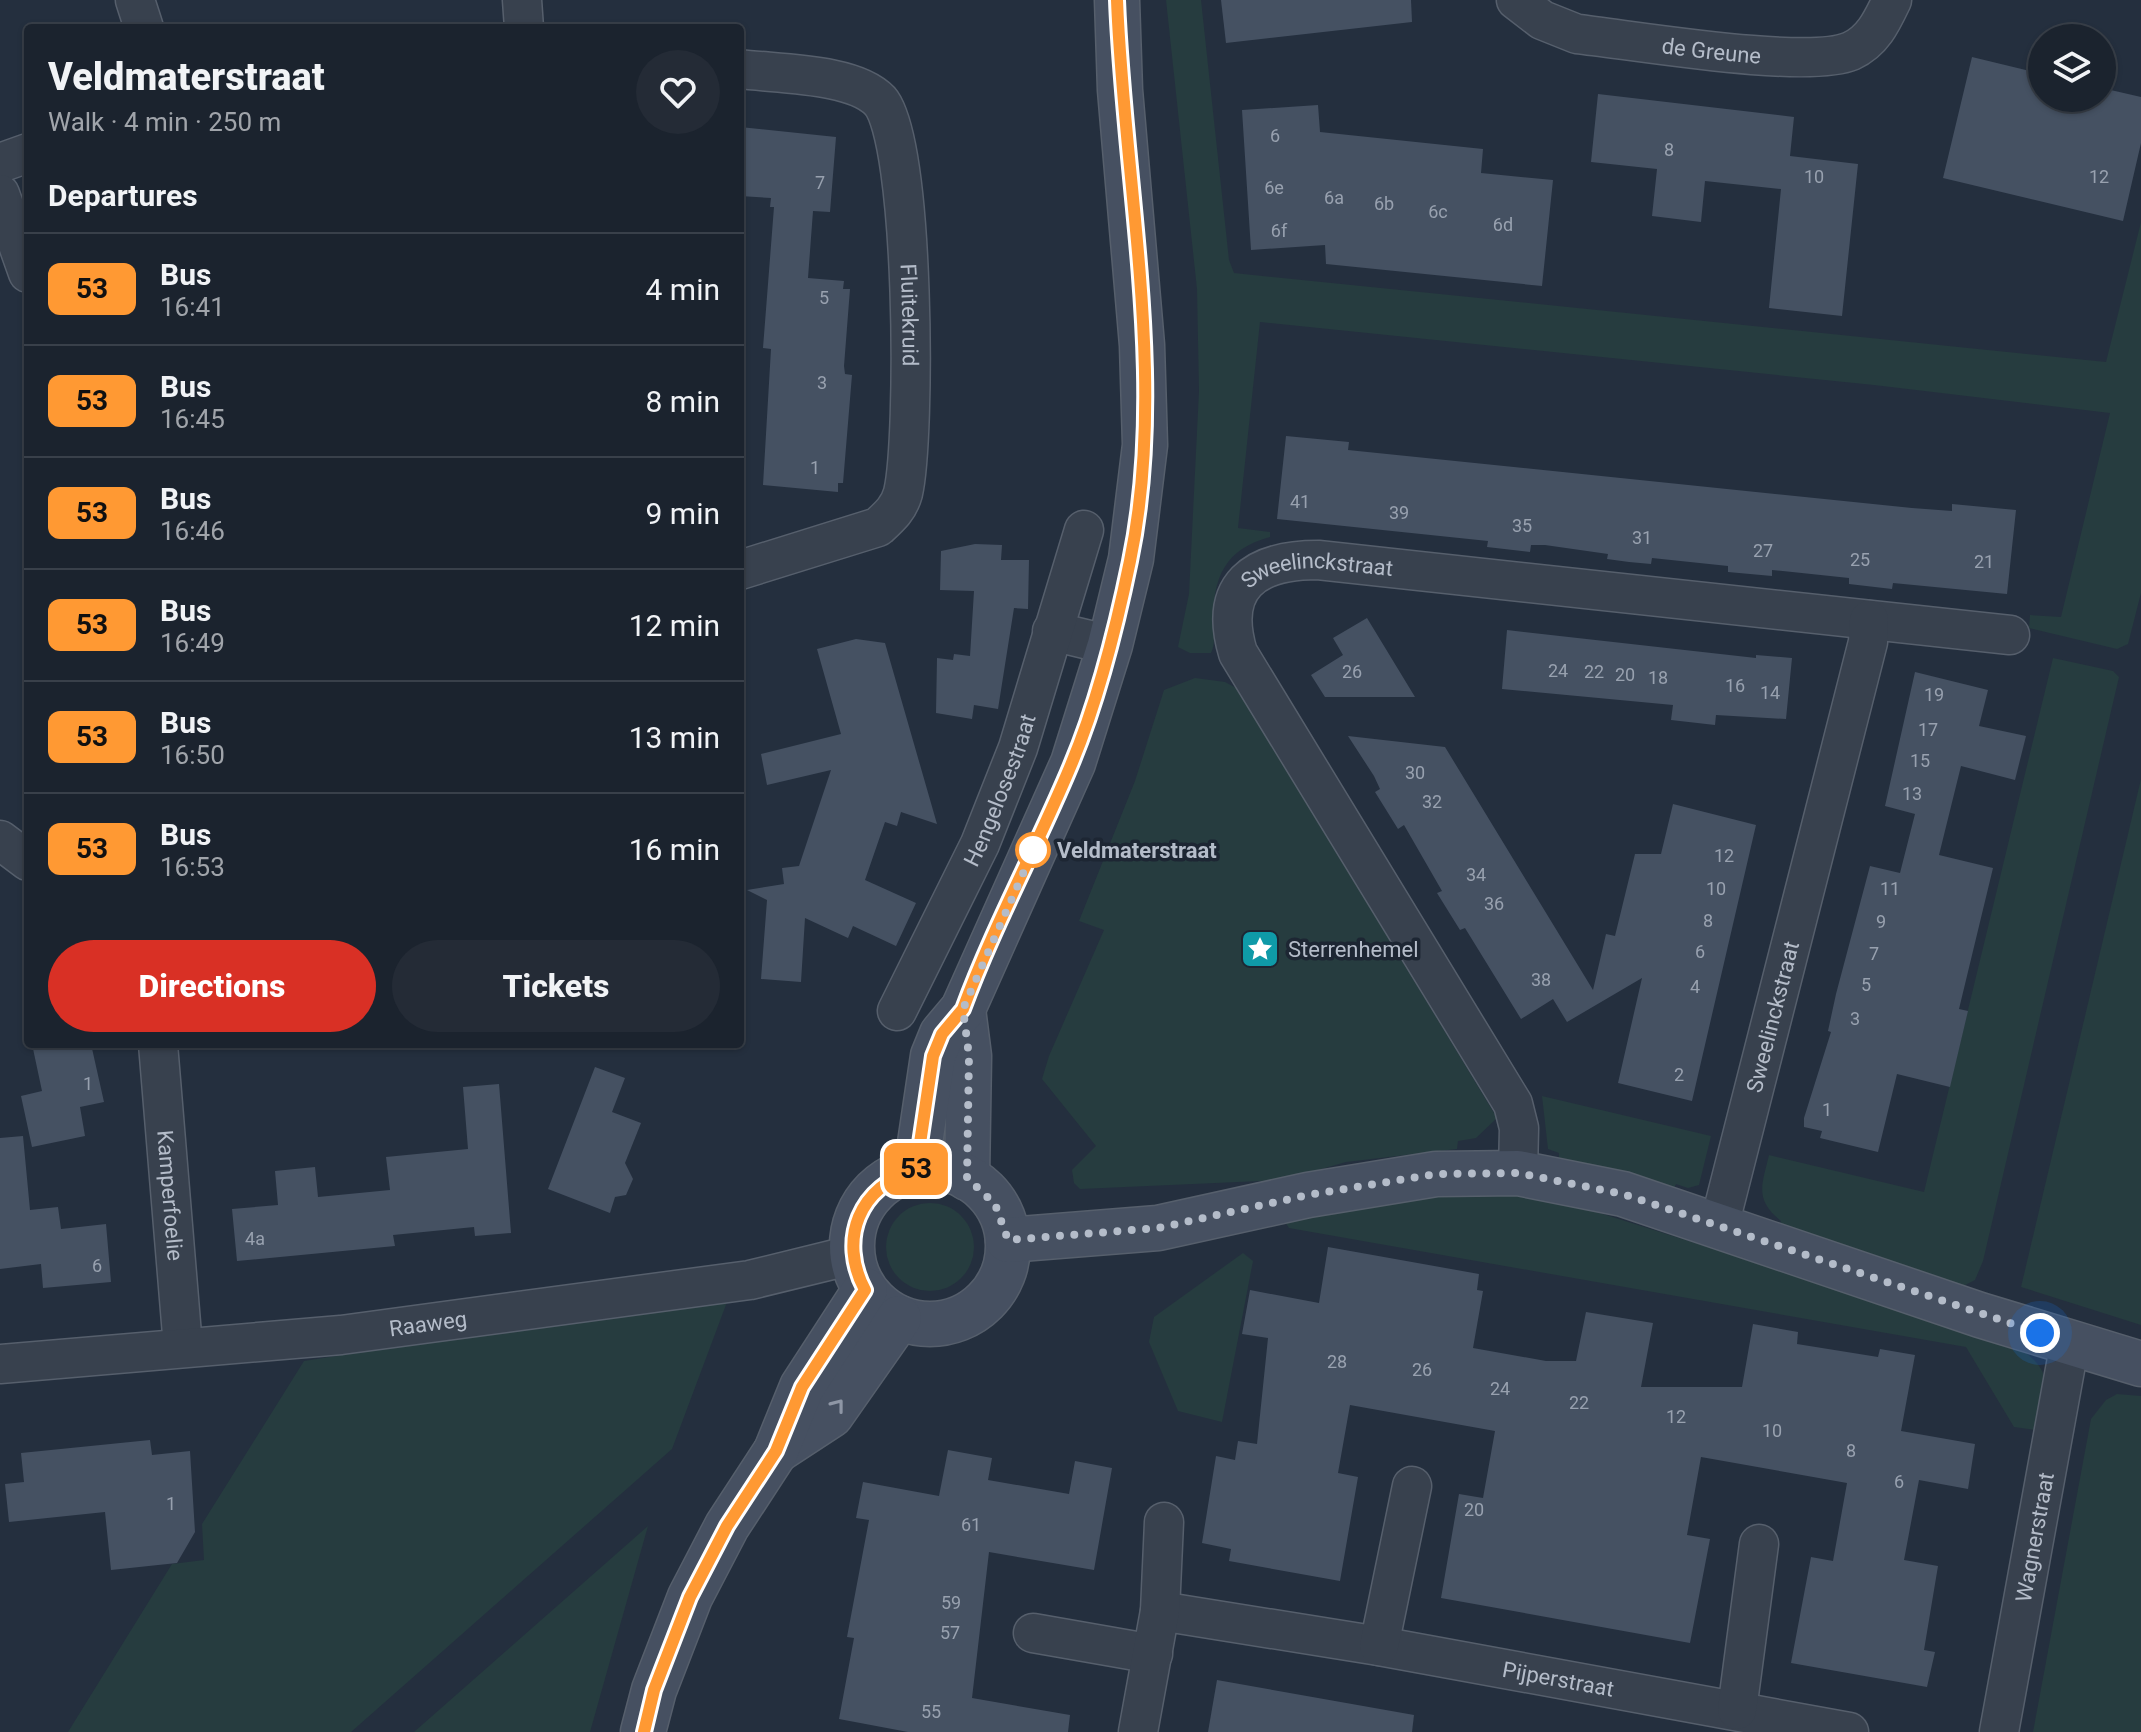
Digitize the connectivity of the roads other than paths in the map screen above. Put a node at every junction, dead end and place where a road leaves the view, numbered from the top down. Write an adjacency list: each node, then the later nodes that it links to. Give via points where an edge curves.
1 (135, 0): 7 (street)
2 (522, 0): 8 (street)
3 (1104, 0): 10 (main road)
4 (1117, 0): 10 (main road)
5 (1516, 0): 6 (street, de Greune, via 1542,20 1577,34 1811,59 1851,51 1876,32)
6 (1892, 0)
7 (143, 24)
8 (524, 24)
9 (744, 70): 16 (street, Fluitekruid, via 842,82 866,89 882,104 897,151 911,392 906,475 895,512 878,527)
10 (1120, 90): 20 (main road, via 1142,345 1145,445 1131,559)
11 (24, 154): 12 (street)
12 (0, 163)
13 (0, 194): 14 (street)
14 (24, 262)
15 (1084, 530): 18 (street, Hengelosestraat)
16 (744, 569)
17 (1869, 620): 19 (street, Sweelinckstraat); 28 (street, Sweelinckstraat, via 1318,560 1285,560 1257,571 1243,585 1231,628 1238,653 1513,1104 1519,1128); 30 (street, Sweelinckstraat, via 1868,642)
18 (1052, 631): 20 (street); 23 (street, Hengelosestraat, via 1018,748 980,844)
19 (2010, 635)
20 (1110, 645): 24 (main road, via 1073,763)
21 (0, 840): 22 (street)
22 (24, 858)
23 (931, 943): 24 (street, via 939,977); 25 (street, Hengelosestraat)
24 (963, 1009): 27 (main road, via 942,1034 933,1056); 29 (main road, via 969,1056)
25 (897, 1011)
26 (158, 1048): 35 (street, Kamperfoelie)
27 (916, 1170): 29 (main road, via 942,1170); 32 (main road, via 892,1178 871,1195 858,1217)
28 (1518, 1173): 30 (main road, via 1623,1194); 31 (main road, via 1436,1174 1158,1228)
29 (967, 1178): 31 (main road, via 995,1204)
30 (1719, 1226): 34 (main road)
31 (1008, 1240): 33 (main road, via 999,1283 969,1314 942,1323)
32 (859, 1272): 33 (main road, via 875,1302); 35 (street, Raaweg, via 734,1282 341,1335); 38 (main road)
33 (899, 1318): 38 (main road, one-way to 33, via 831,1415)
34 (2070, 1342): 37 (main road); 50 (street, Wagnerstraat)
35 (183, 1347): 36 (street, Raaweg)
36 (0, 1364)
37 (2141, 1364)
38 (776, 1451): 47 (main road, via 727,1526 690,1597)
39 (1412, 1486): 44 (street)
40 (1164, 1522): 42 (street)
41 (1759, 1544): 46 (street)
42 (1160, 1611): 44 (street, Pijperstraat); 45 (street)
43 (1033, 1633): 45 (street)
44 (1379, 1646): 46 (street, Pijperstraat)
45 (1153, 1654): 48 (street)
46 (1737, 1710): 49 (street, Pijperstraat)
47 (643, 1732)
48 (1138, 1732)
49 (1849, 1732)
50 (1999, 1732)

